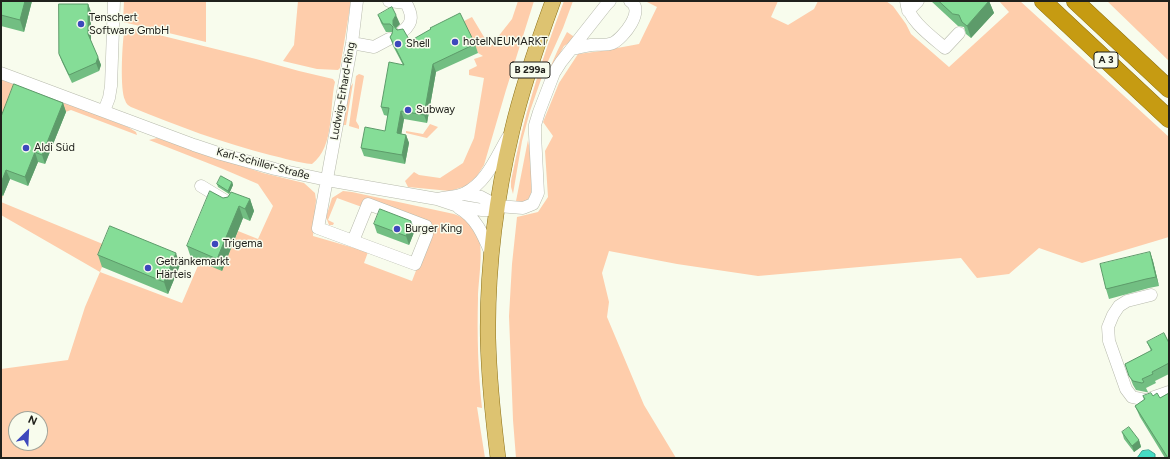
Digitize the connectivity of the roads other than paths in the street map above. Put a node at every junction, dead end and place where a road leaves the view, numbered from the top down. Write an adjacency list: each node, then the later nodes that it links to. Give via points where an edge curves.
1 (114, 1): 18 (street, via 111,86)
2 (389, 1): 11 (street, via 406,3 410,10 410,24)
3 (553, 1): 20 (main road, B 299a)
4 (610, 1): 15 (street)
5 (630, 1): 15 (street, via 637,9 636,14 618,39 605,45)
6 (918, 1): 10 (street)
7 (1043, 1): 19 (highway, A 3)
8 (1075, 1): 17 (highway, A 3)
9 (358, 2): 14 (street, Ludwig-Erhard-Ring)
10 (907, 6): 12 (street, via 917,23 944,48)
11 (403, 31)
12 (959, 33)
13 (389, 39): 14 (street, via 374,47)
14 (352, 43): 21 (street, Ludwig-Erhard-Ring)
15 (572, 49): 27 (street, via 554,73 535,125 538,189 536,199 533,204 523,208)
16 (1, 73): 18 (street, Karl-Schiller-Straße)
17 (1169, 89)
18 (104, 111): 21 (street, Karl-Schiller-Straße, via 221,154 275,170)
19 (1169, 119)
20 (512, 130): 23 (street, via 485,176); 27 (main road, B 299a)
21 (327, 180): 24 (street, Karl-Schiller-Straße); 28 (street, Ludwig-Erhard-Ring, via 318,228)
22 (201, 186): 25 (street)
23 (464, 194): 24 (street); 27 (street, via 481,197)
24 (437, 199): 26 (street, Karl-Schiller-Straße)
25 (228, 202)
26 (454, 205): 27 (street, Karl-Schiller-Straße, via 486,210); 29 (street, via 466,212 475,222)
27 (498, 206): 29 (main road, B 299a)
28 (353, 241): 28 (street, via 415,264 428,234 426,226 368,204)
29 (492, 256): 32 (main road, B 299a, via 488,337)
30 (1151, 295): 31 (street, via 1126,300 1119,306 1108,327 1109,341 1126,389 1132,397 1146,400)
31 (1169, 392)
32 (498, 458)

